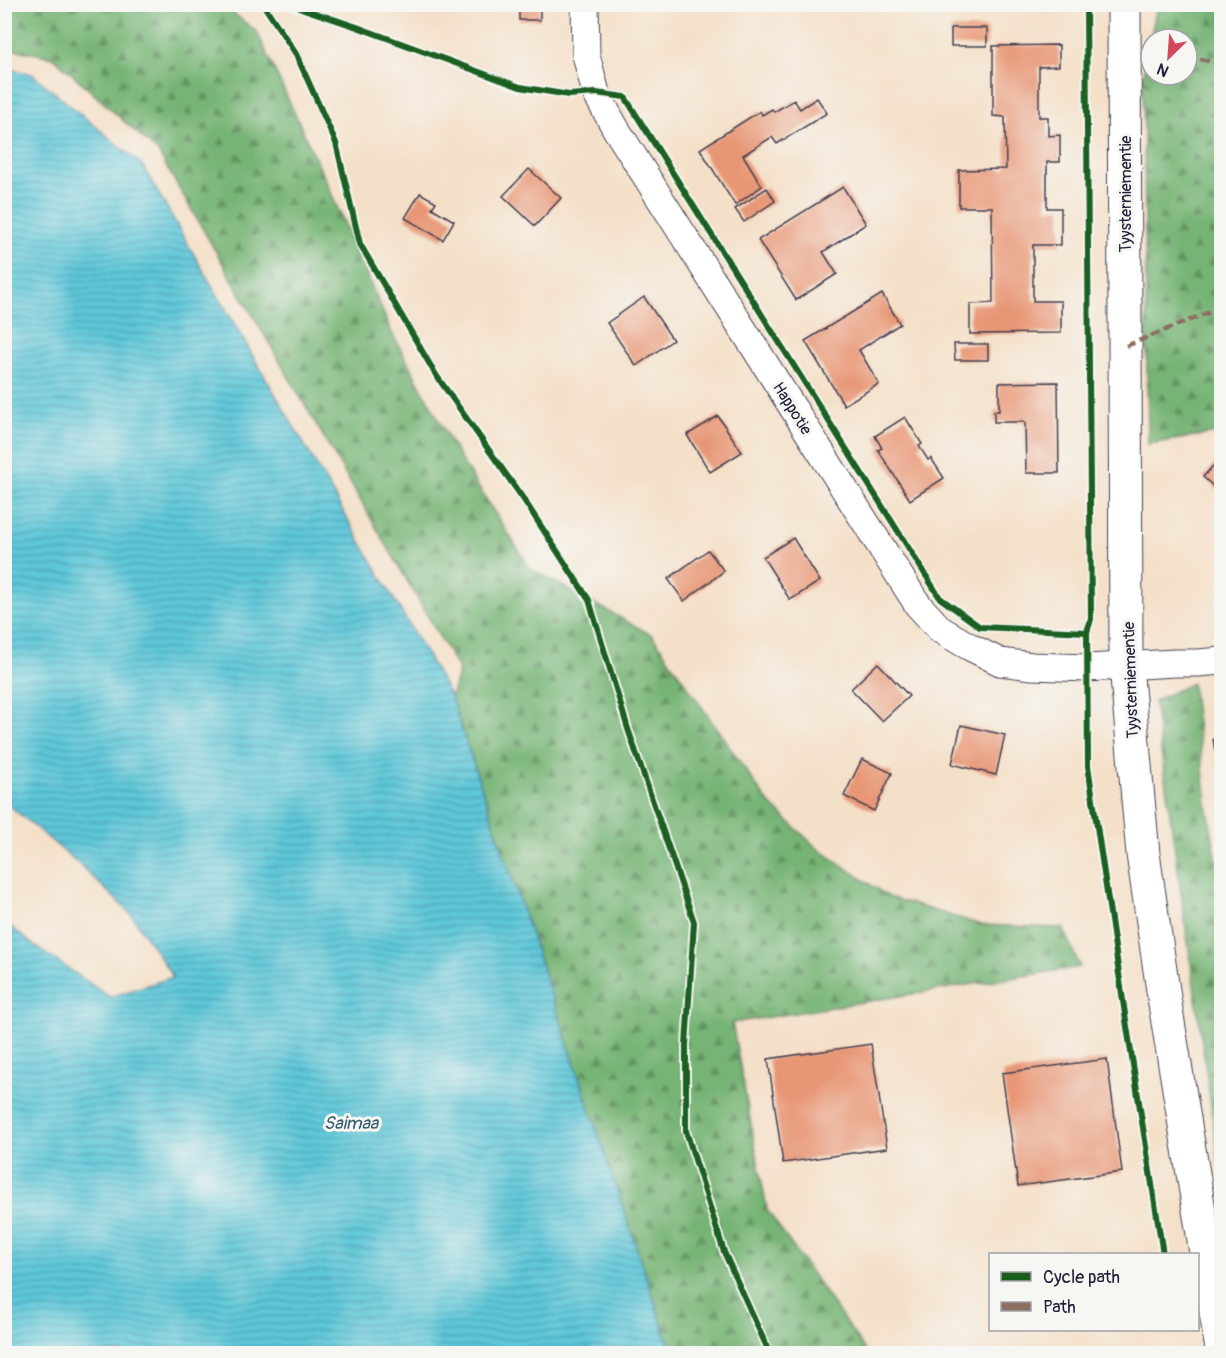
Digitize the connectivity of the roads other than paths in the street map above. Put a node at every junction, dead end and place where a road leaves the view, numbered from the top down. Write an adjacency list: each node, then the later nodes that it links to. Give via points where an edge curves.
1 (585, 4): 4 (street, Happotie, via 586,55 596,93 918,605 941,630 1000,662 1087,668)
2 (1124, 4): 4 (street, Tyysterniementie)
3 (1221, 661): 4 (street, Happotie)
4 (1126, 666): 5 (street, Tyysterniementie, via 1143,854)
5 (1221, 1349)

